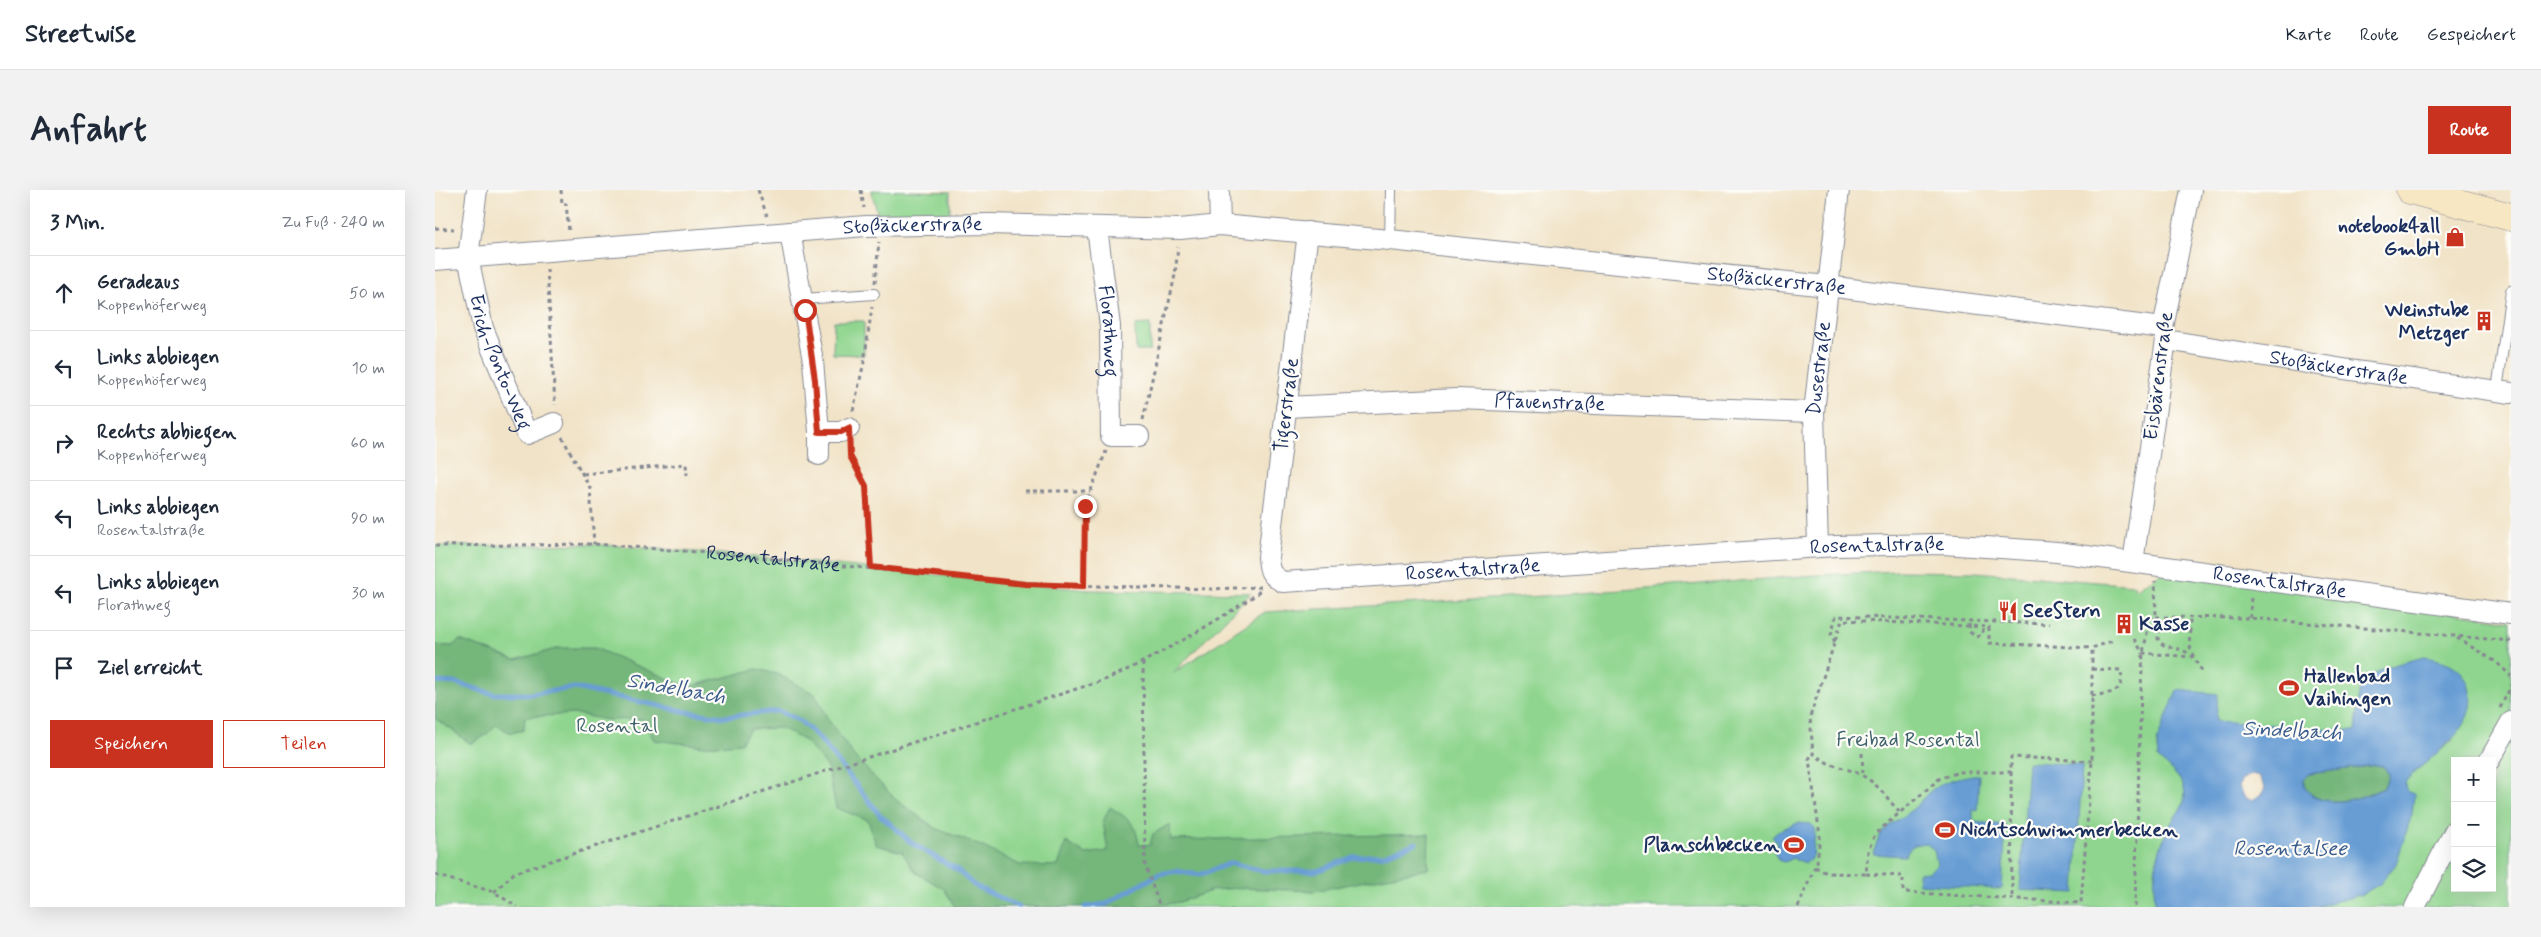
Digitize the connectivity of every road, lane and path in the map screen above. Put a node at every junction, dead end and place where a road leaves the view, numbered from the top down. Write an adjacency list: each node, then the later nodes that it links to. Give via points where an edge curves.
1 (477, 190): 22 (street, Erich-Ponto-Weg)
2 (561, 190): 20 (path, via 562,204 567,204)
3 (758, 190): 12 (path)
4 (861, 190): 10 (path)
5 (1219, 190): 13 (street)
6 (1391, 190): 19 (lane)
7 (1839, 190): 24 (street, Dusestraße)
8 (2191, 190): 28 (street, Eisbärenstraße)
9 (2410, 190): 11 (main road)
10 (865, 210)
11 (2511, 218)
12 (769, 221)
13 (1220, 225): 16 (street, Stoßäckerstraße); 18 (street, Stoßäckerstraße)
14 (881, 226): 15 (street, Stoßäckerstraße, via 990,224); 17 (street, Stoßäckerstraße); 26 (path)
15 (1097, 228): 16 (street, Stoßäckerstraße); 35 (street, Florathweg, via 1110,326)
16 (1180, 229): 36 (path, via 1175,275)
17 (790, 232): 20 (street, Stoßäckerstraße); 27 (street)
18 (1308, 232): 19 (street, Stoßäckerstraße); 30 (street, Tigerstraße)
19 (1390, 240): 24 (street, Stoßäckerstraße)
20 (570, 248): 21 (street, Stoßäckerstraße)
21 (546, 250): 22 (street, Stoßäckerstraße); 32 (path)
22 (468, 257): 23 (street, Stoßäckerstraße); 32 (street, Erich-Ponto-Weg, via 483,328 527,434)
23 (435, 260)
24 (1827, 286): 28 (street, Stoßäckerstraße); 31 (street, Dusestraße)
25 (2511, 291): 29 (lane)
26 (874, 294): 27 (lane); 33 (path, via 864,362)
27 (803, 299): 34 (street)
28 (2164, 334): 29 (street, Stoßäckerstraße, via 2350,370); 45 (street, Eisbärenstraße)
29 (2504, 392)
30 (1287, 407): 31 (street, Pfauenstraße, via 1457,399); 48 (street, Tigerstraße, via 1268,557)
31 (1814, 412): 44 (street, Dusestraße)
32 (554, 423): 38 (path, Erich-Ponto-Weg)
33 (849, 428): 34 (street, via 841,432); 46 (path, via 850,456 866,486)
34 (819, 432): 37 (street)
35 (1111, 436): 36 (street); 41 (path)
36 (1139, 436)
37 (819, 455)
38 (583, 474): 39 (path, via 686,464); 42 (path, Erich-Ponto-Weg, via 590,488)
39 (687, 475)
40 (1025, 491): 41 (path)
41 (1090, 491): 49 (path, via 1085,506)
42 (594, 544): 43 (path, Rosentalstraße); 46 (path, Rosentalstraße)
43 (435, 546)
44 (1818, 547): 45 (street, Rosentalstraße, via 1982,546); 48 (street, Rosentalstraße)
45 (2133, 562): 47 (street, Rosentalstraße)
46 (871, 567): 49 (path, Rosentalstraße, via 1025,584)
47 (2156, 577): 51 (street, Rosentalstraße); 52 (path)
48 (1268, 582): 49 (path, Rosentalstraße, via 1211,589); 67 (path, via 1257,594 1207,628)
49 (1084, 586)
50 (2241, 594): 54 (path, via 2251,596)
51 (2511, 614)
52 (2156, 617): 53 (path); 65 (path, via 2148,628)
53 (2190, 618): 54 (path); 58 (path)
54 (2250, 618): 59 (path)
55 (1969, 621): 56 (path); 57 (path, via 1970,632 1976,637 1982,635); 63 (path, via 1836,616 1831,635)
56 (2049, 624)
57 (1983, 626): 63 (path, via 1842,620); 64 (path, via 1989,627 1989,643)
58 (2190, 630): 66 (path, via 2188,646); 66 (path, via 2167,626 2157,632 2157,637 2163,646 2185,649)
59 (2457, 638): 62 (path); 70 (path, via 2496,662)
60 (2134, 639): 65 (path)
61 (2115, 640): 64 (path)
62 (2511, 641)
63 (1835, 642): 73 (path, via 1810,717)
64 (2092, 648): 68 (path)
65 (2143, 653): 66 (path); 89 (path, via 2138,730)
66 (2192, 657): 69 (path)
67 (1143, 662): 84 (path, via 1107,679 514,874); 87 (path, via 1145,865)
68 (2092, 669): 71 (path); 71 (path, via 2121,670 2122,681 2116,691)
69 (2203, 672)
70 (2511, 676)
71 (2092, 696): 76 (path)
72 (2511, 722): 75 (street)
73 (1813, 753): 78 (path, via 1826,764); 81 (path, via 1809,759 1820,836)
74 (1862, 753): 78 (path)
75 (2491, 757)
76 (2092, 761): 77 (path, via 2011,757); 85 (path, via 2081,903)
77 (2011, 772): 79 (path, via 1959,772 1939,780); 85 (path)
78 (1863, 776): 79 (path, via 1878,786)
79 (1899, 812): 82 (path, via 1875,834 1867,851)
80 (2451, 838): 90 (street)
81 (1815, 867): 82 (path, via 1827,873); 88 (path)
82 (1866, 874): 85 (path, via 1903,876 1903,892)
83 (435, 875): 84 (path)
84 (494, 892): 86 (path)
85 (2012, 898)
86 (517, 907)
87 (1160, 907)
88 (1798, 907)
89 (2135, 907)
90 (2415, 907)

